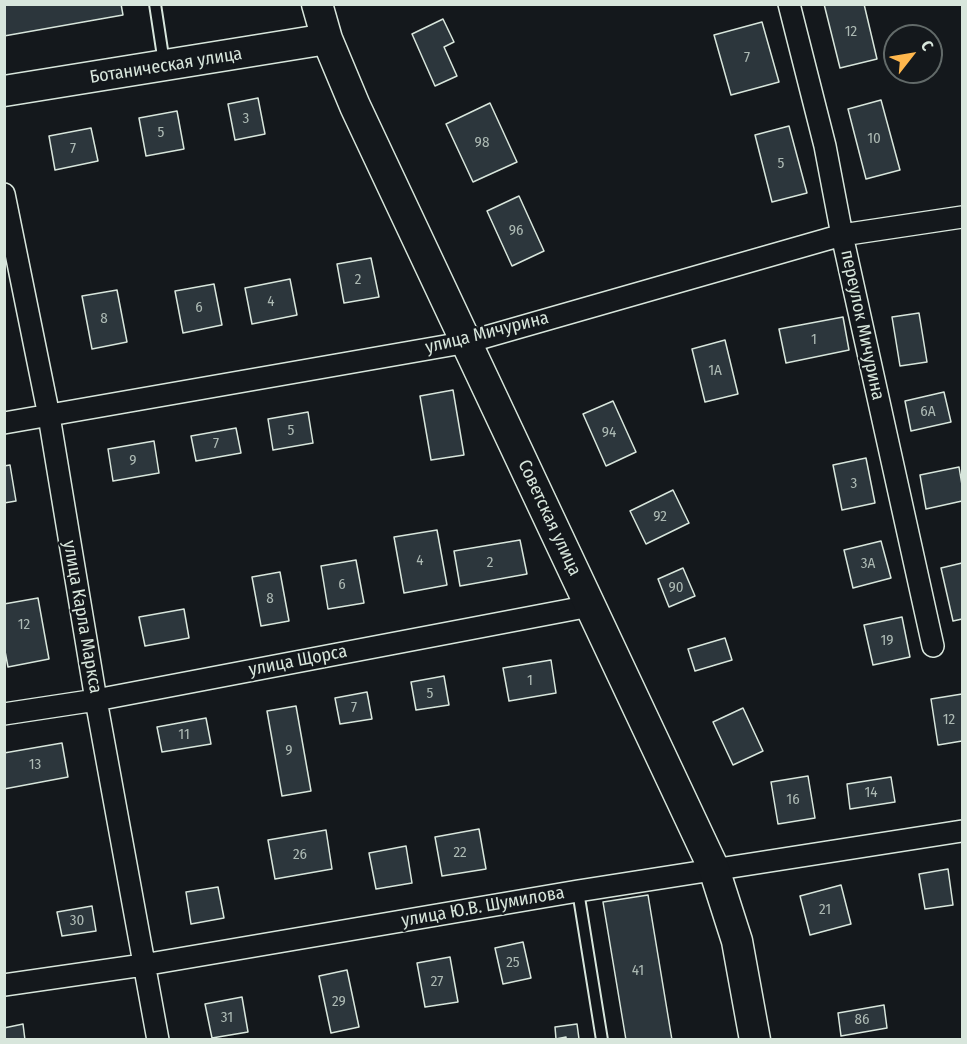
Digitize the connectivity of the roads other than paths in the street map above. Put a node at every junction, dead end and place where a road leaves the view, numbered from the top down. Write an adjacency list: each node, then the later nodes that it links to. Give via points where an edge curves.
1 (155, 4): 5 (lane)
2 (317, 4): 4 (street, Советская улица)
3 (789, 4): 9 (street, переулок Мичурина)
4 (327, 39): 5 (street, Ботаническая улица); 10 (street, Советская улица)
5 (165, 66): 6 (street, Ботаническая улица)
6 (4, 91)
7 (4, 194): 11 (street, улица Карла Маркса)
8 (963, 217): 9 (street, улица Мичурина)
9 (843, 235): 10 (street, улица Мичурина); 14 (street, переулок Мичурина)
10 (468, 342): 11 (street, улица Мичурина); 13 (street, Советская улица)
11 (49, 416): 12 (street, улица Мичурина); 15 (street, улица Карла Маркса)
12 (4, 423)
13 (591, 606): 15 (street, улица Щорса); 18 (street, Советская улица)
14 (933, 646)
15 (96, 700): 16 (street, улица Щорса); 20 (street, улица Карла Маркса)
16 (4, 714)
17 (963, 831): 18 (street, улица Ю.В. Шумилова)
18 (714, 869): 19 (street, улица Ю.В. Шумилова); 24 (street, Советская улица, via 737,941)
19 (578, 891): 20 (street, улица Ю.В. Шумилова); 23 (lane)
20 (143, 965): 21 (street, улица Ю.В. Шумилова); 22 (street, улица Карла Маркса)
21 (4, 985)
22 (158, 1040)
23 (602, 1040)
24 (755, 1040)

